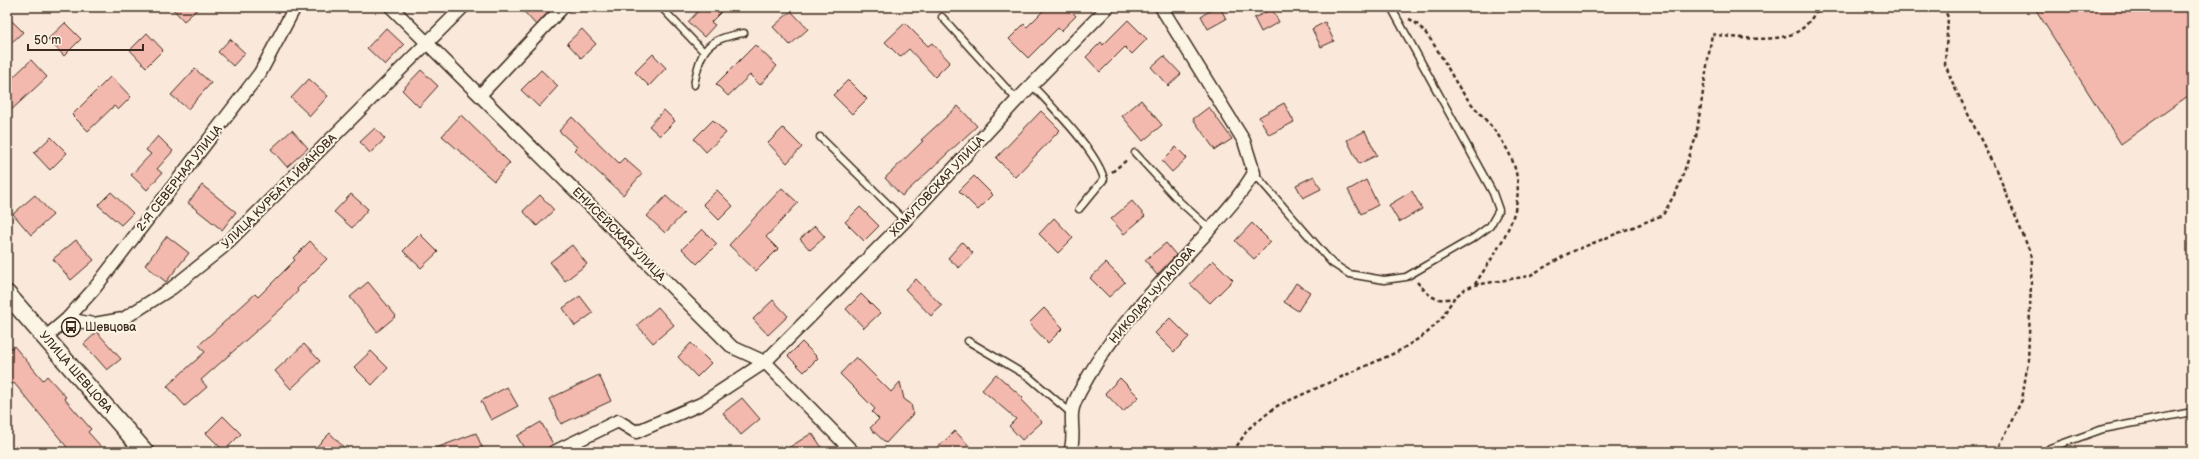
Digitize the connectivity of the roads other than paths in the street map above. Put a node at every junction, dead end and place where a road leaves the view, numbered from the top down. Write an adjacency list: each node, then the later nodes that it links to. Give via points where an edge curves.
1 (295, 7): 24 (street, 2-Я СЕВЕРНАЯ УЛИЦА, via 260,73 94,289)
2 (391, 7): 11 (street, ЕНИСЕЙСКАЯ УЛИЦА)
3 (463, 7): 11 (street, УЛИЦА КУРБАТА ИВАНОВА)
4 (564, 7): 15 (street)
5 (661, 7): 12 (lane)
6 (1108, 7): 14 (street, ХОМУТОВСКАЯ УЛИЦА)
7 (1161, 7): 19 (street, via 1244,141)
8 (1391, 7): 19 (lane, via 1493,193 1499,210 1490,226 1406,277 1384,280 1349,274 1332,263)
9 (942, 17): 16 (lane)
10 (744, 33): 12 (lane, via 729,35 715,41)
11 (428, 43): 15 (street, ЕНИСЕЙСКАЯ УЛИЦА); 24 (street, УЛИЦА КУРБАТА ИВАНОВА, via 222,248 172,288 122,319 94,324)
12 (703, 51): 13 (lane)
13 (694, 85)
14 (1032, 85): 16 (street, ХОМУТОВСКАЯ УЛИЦА); 20 (lane, via 1080,140 1101,169 1104,179)
15 (480, 95): 27 (street, ЕНИСЕЙСКАЯ УЛИЦА, via 732,347)
16 (1017, 100): 21 (street, ХОМУТОВСКАЯ УЛИЦА)
17 (820, 137): 21 (lane)
18 (1135, 153): 22 (lane, via 1180,202)
19 (1254, 173): 22 (street, НИКОЛАЯ ЧУПАЛОВА, via 1241,195)
20 (1079, 209)
21 (905, 221): 27 (street, ХОМУТОВСКАЯ УЛИЦА)
22 (1210, 229): 29 (street, НИКОЛАЯ ЧУПАЛОВА, via 1110,344 1089,376 1075,402)
23 (7, 294): 25 (main road, УЛИЦА ШЕВЦОВА)
24 (67, 319): 25 (street, 2-Я СЕВЕРНАЯ УЛИЦА)
25 (46, 337): 30 (main road, УЛИЦА ШЕВЦОВА)
26 (968, 341): 29 (lane, via 1029,377)
27 (765, 362): 31 (street, ХОМУТОВСКАЯ УЛИЦА, via 701,404 636,432 618,421); 32 (street, ЕНИСЕЙСКАЯ УЛИЦА)
28 (2192, 412): 34 (lane, via 2103,429 2050,448)
29 (1072, 414): 33 (street, НИКОЛАЯ ЧУПАЛОВА, via 1074,442)
30 (145, 452)
31 (554, 452)
32 (853, 452)
33 (1070, 452)
34 (2046, 452)

